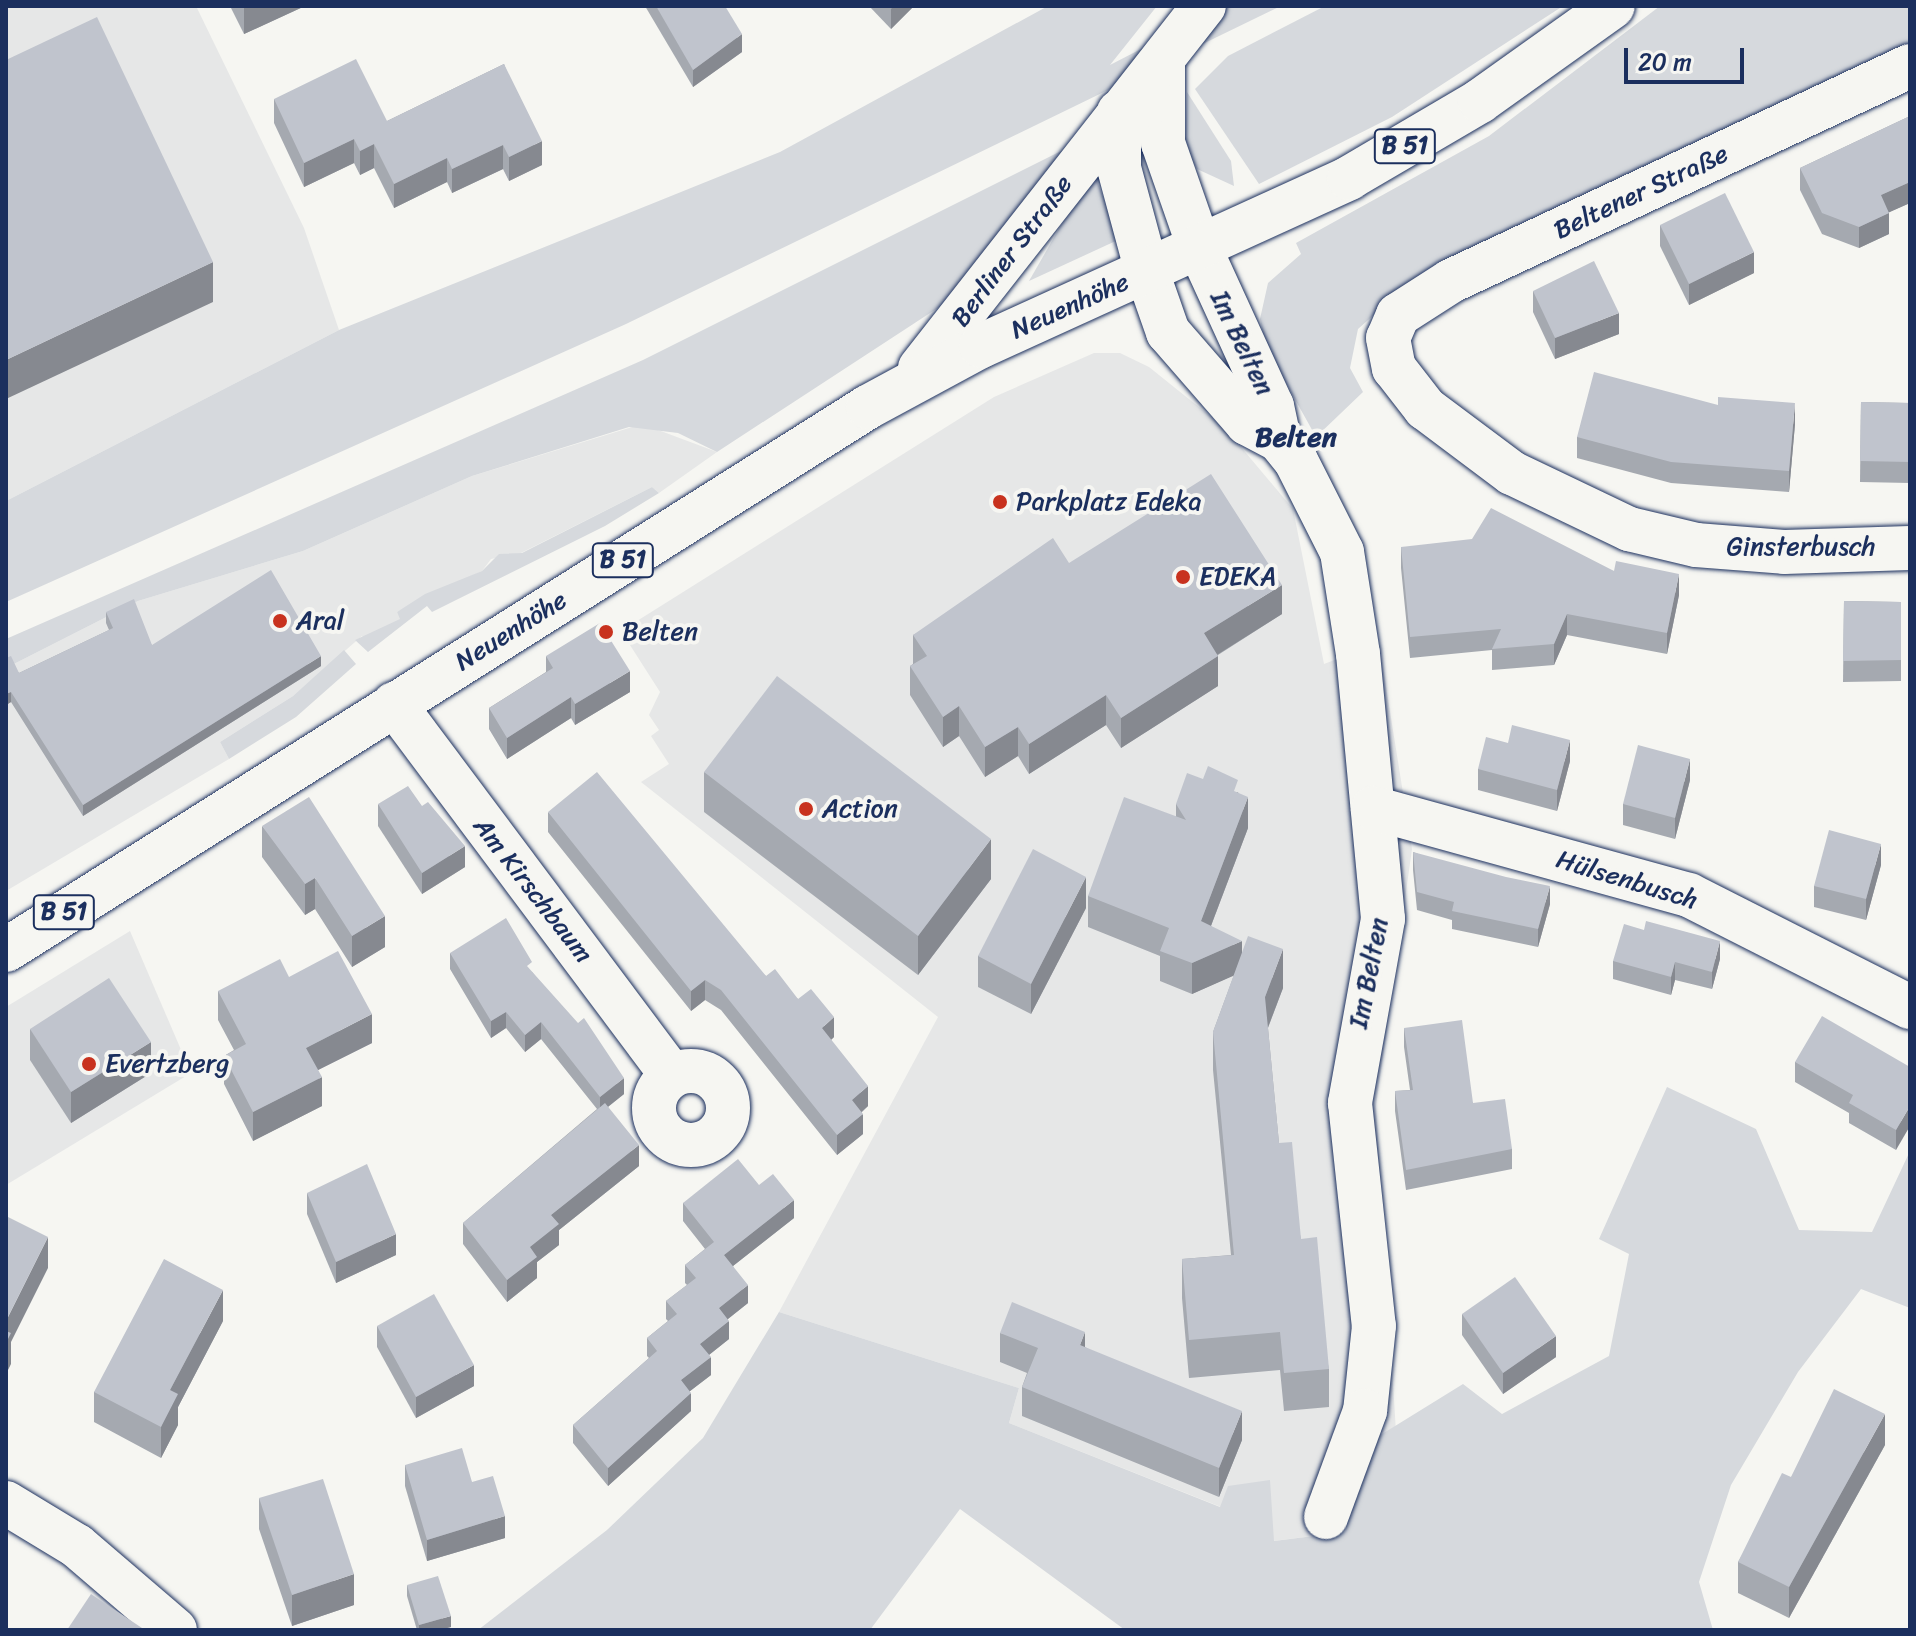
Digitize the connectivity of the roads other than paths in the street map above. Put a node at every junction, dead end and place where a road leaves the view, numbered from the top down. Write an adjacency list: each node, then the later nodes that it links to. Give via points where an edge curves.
1 (1204, 6): 3 (street, Berliner Straße)
2 (1613, 6): 6 (street, B 51, via 1419,139)
3 (1163, 60): 5 (street, Berliner Straße); 6 (street, via 1163,143)
4 (1910, 66): 8 (street, Beltener Straße, via 1451,281 1398,315)
5 (1119, 112): 7 (street, via 1119,168); 9 (street, Berliner Straße)
6 (1200, 249): 7 (street, Neuenhöhe / B 51); 10 (street, Im Belten, via 1272,406)
7 (1147, 272): 9 (street, Neuenhöhe / B 51); 10 (street, Im Belten, via 1168,332 1247,423)
8 (1388, 338): 11 (street, Ginsterbusch, via 1394,368 1425,408 1512,473 1614,523 1696,545)
9 (902, 387): 12 (street, Neuenhöhe / B 51)
10 (1279, 440): 13 (street, Im Belten, via 1342,552)
11 (1910, 548)
12 (394, 704): 14 (street, Neuenhöhe / B 51); 16 (street, Am Kirschbaum)
13 (1373, 808): 15 (street, Hülsenbusch, via 1689,895); 18 (street, Im Belten, via 1383,919 1350,1103 1374,1326 1365,1411)
14 (6, 950)
15 (1910, 1007)
16 (672, 1075)
17 (6, 1503): 19 (street, via 77,1546)
18 (1326, 1517)
19 (175, 1630)

